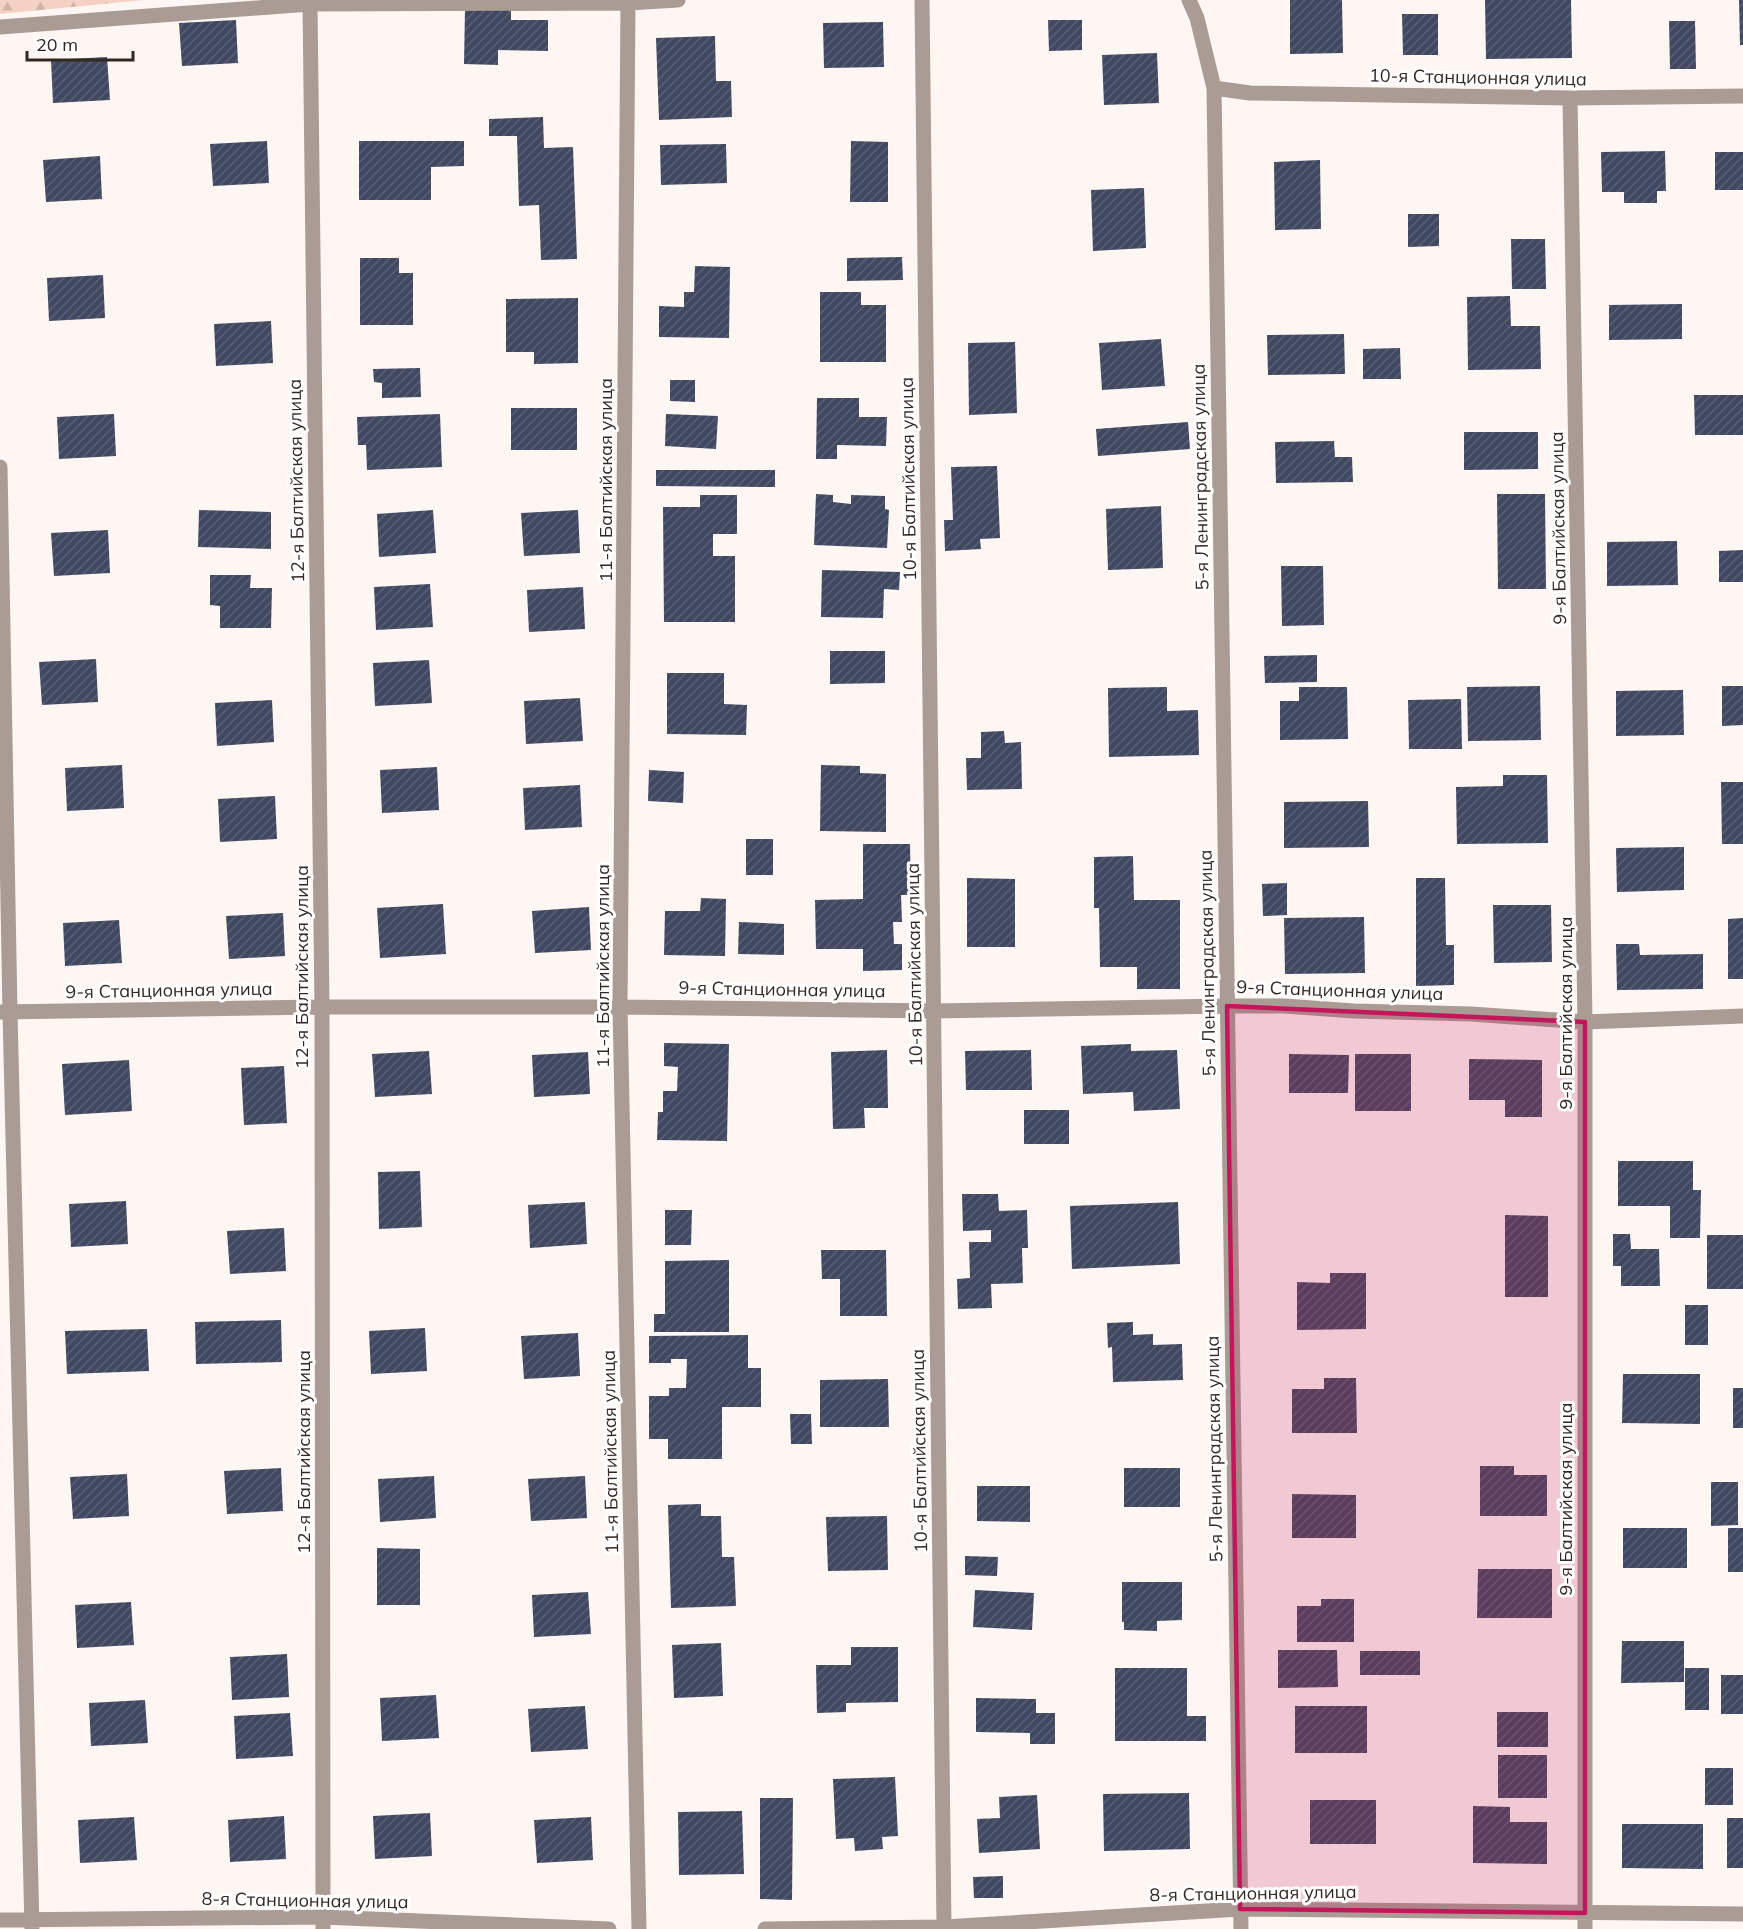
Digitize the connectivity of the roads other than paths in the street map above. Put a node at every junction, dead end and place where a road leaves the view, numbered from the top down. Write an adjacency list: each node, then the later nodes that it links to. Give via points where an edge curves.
1 (678, 0): 4 (street)
2 (922, 0): 14 (street, 10-я Балтийская улица)
3 (1189, 0): 7 (street, 5-я Ленинградская улица)
4 (628, 3): 5 (street); 13 (street, 11-я Балтийская улица)
5 (310, 4): 6 (street); 12 (street, 12-я Балтийская улица)
6 (0, 27)
7 (1214, 88): 9 (street, 10-я Станционная улица, via 1250,93); 11 (street, 5-я Ленинградская улица)
8 (1743, 96): 9 (street, 10-я Станционная улица)
9 (1570, 98): 17 (street, 9-я Балтийская улица)
10 (0, 467): 15 (street)
11 (1227, 1006): 14 (street, 9-я Станционная улица); 17 (street, 9-я Станционная улица); 18 (street, 5-я Ленинградская улица)
12 (322, 1007): 13 (street, 9-я Станционная улица); 15 (street, 9-я Станционная улица); 22 (street, 12-я Балтийская улица)
13 (620, 1007): 14 (street, 9-я Станционная улица); 26 (street, 11-я Балтийская улица)
14 (934, 1011): 24 (street, 10-я Балтийская улица)
15 (5, 1012): 23 (street)
16 (1743, 1016): 17 (street, 9-я Станционная улица)
17 (1585, 1022): 19 (street, 9-я Балтийская улица)
18 (1240, 1910): 19 (street, 8-я Станционная улица); 24 (street, 8-я Станционная улица); 28 (street, 5-я Ленинградская улица)
19 (1585, 1913): 20 (street, 8-я Станционная улица); 29 (street, 9-я Балтийская улица)
20 (1743, 1914)
21 (0, 1920): 23 (street, 8-я Станционная улица)
22 (323, 1923): 23 (street, 8-я Станционная улица); 25 (street, 8-я Станционная улица)
23 (33, 1925)
24 (944, 1928): 27 (street, 8-я Станционная улица)
25 (609, 1929)
26 (639, 1929)
27 (765, 1929)
28 (1241, 1929)
29 (1585, 1929)

